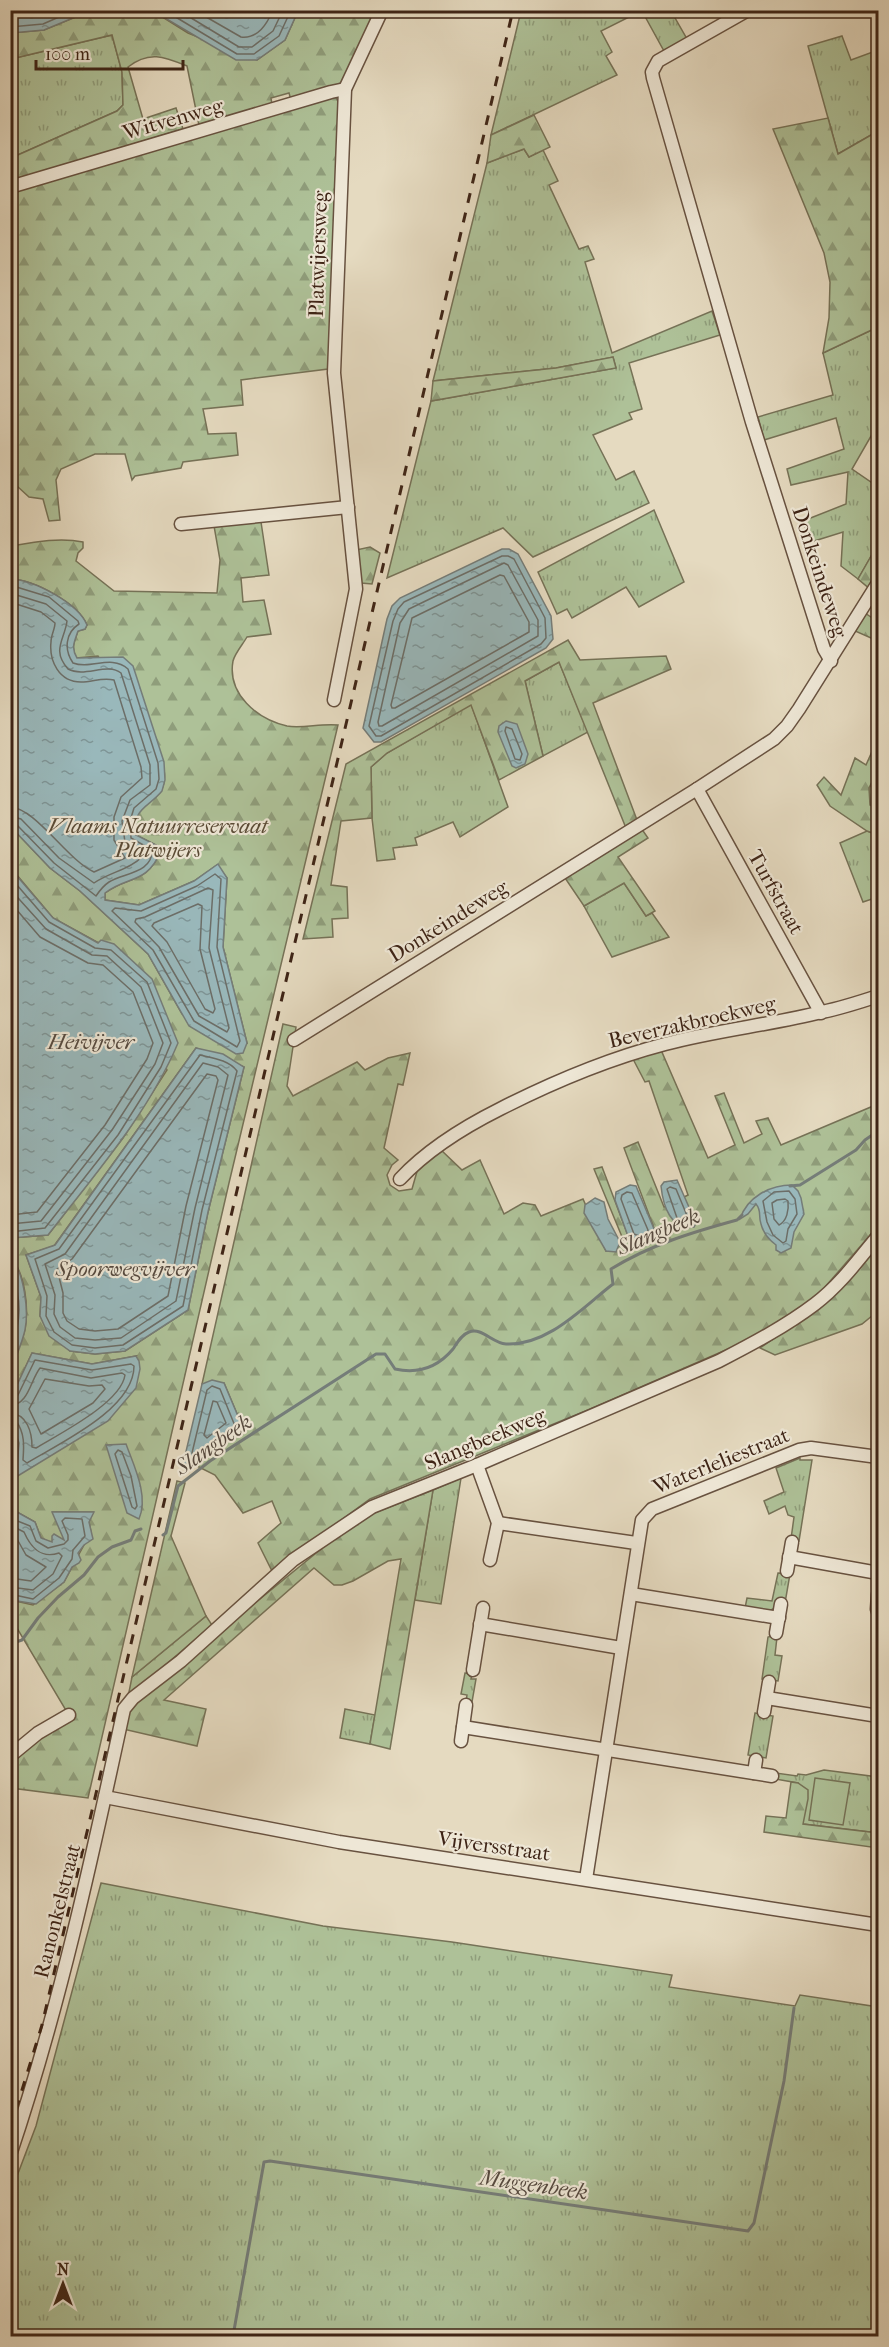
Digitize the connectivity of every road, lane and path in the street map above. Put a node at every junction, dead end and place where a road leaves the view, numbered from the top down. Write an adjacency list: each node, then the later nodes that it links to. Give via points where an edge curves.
1 (382, 10): 3 (street, Platwijersweg)
2 (748, 10): 8 (street, Donkeindeweg, via 658,61 652,72 752,422)
3 (345, 89): 4 (street, Witvenweg); 5 (street, Platwijersweg, via 334,373)
4 (10, 187)
5 (348, 507): 6 (street); 9 (street, Platwijersweg, via 357,589)
6 (181, 524)
7 (879, 583): 8 (street)
8 (831, 661): 10 (street, Donkeindeweg, via 774,739)
9 (334, 700)
10 (697, 789): 12 (street, Turfstraat); 13 (street, Donkeindeweg)
11 (879, 996): 12 (street, Beverzakbroekweg)
12 (821, 1013): 14 (street, Beverzakbroekweg, via 665,1044 575,1074 488,1115 440,1144)
13 (294, 1040)
14 (400, 1179)
15 (879, 1236): 17 (street, Slangbeekweg, via 816,1304 753,1343)
16 (879, 1457): 20 (street, Waterleliestraat, via 811,1448 799,1450 652,1509 642,1520)
17 (477, 1464): 18 (street); 38 (street, Slangbeekweg, via 372,1506 322,1539)
18 (498, 1523): 20 (street); 22 (street)
19 (792, 1542): 21 (street)
20 (636, 1544): 25 (street, Waterleliestraat)
21 (789, 1557): 23 (street); 24 (street)
22 (490, 1560)
23 (787, 1571)
24 (879, 1573)
25 (631, 1594): 30 (street); 33 (street, Waterleliestraat)
26 (879, 1595): 29 (street)
27 (781, 1604): 30 (street)
28 (483, 1608): 31 (street)
29 (879, 1612)
30 (779, 1618): 32 (street)
31 (480, 1624): 33 (street); 34 (street)
32 (777, 1634)
33 (621, 1648): 44 (street, Waterleliestraat)
34 (473, 1670)
35 (769, 1682): 36 (street)
36 (767, 1698): 39 (street); 41 (street)
37 (466, 1705): 42 (street)
38 (124, 1709): 47 (street, Ranonkelstraat)
39 (764, 1712)
40 (69, 1714): 45 (street)
41 (879, 1716)
42 (463, 1727): 43 (street); 44 (street)
43 (461, 1741)
44 (606, 1751): 46 (street, via 755,1767); 48 (street, Waterleliestraat)
45 (10, 1756)
46 (772, 1776)
47 (105, 1797): 48 (street, Vijversstraat, via 339,1842); 50 (street, Ranonkelstraat, via 33,2084)
48 (586, 1879): 49 (street, Vijversstraat)
49 (879, 1924)
50 (10, 2155)

